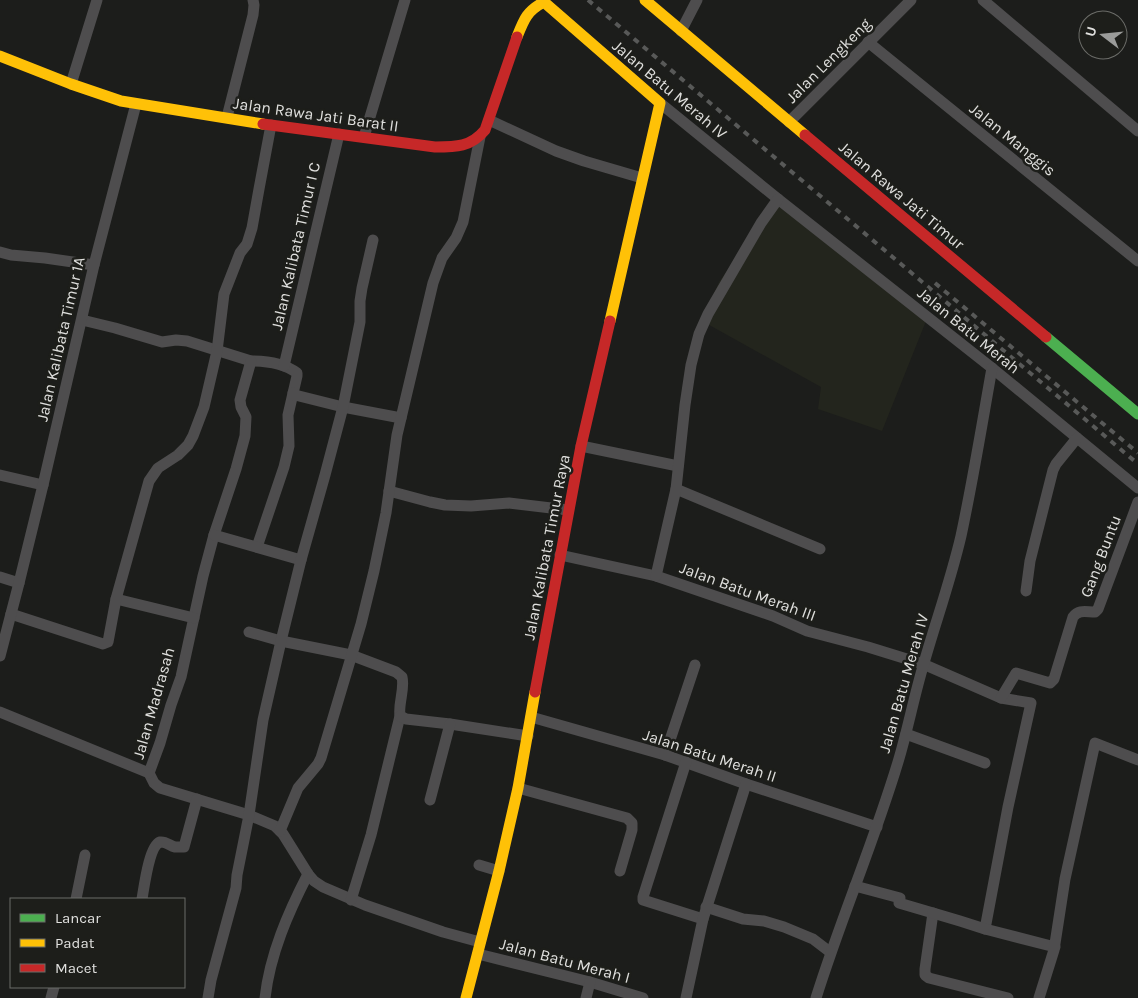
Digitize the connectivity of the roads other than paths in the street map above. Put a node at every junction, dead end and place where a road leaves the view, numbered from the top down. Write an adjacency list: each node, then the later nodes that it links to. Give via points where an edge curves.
1 (97, 0): 12 (street)
2 (254, 0): 15 (street)
3 (405, 0): 21 (street)
4 (646, 0): 9 (street, Jalan Rawa Jati Timur)
5 (697, 0): 9 (street)
6 (910, 0): 10 (street, Jalan Lengkeng)
7 (983, 0): 19 (street)
8 (543, 1): 13 (street, Jalan Batu Merah IV); 16 (street, via 527,13 523,21)
9 (681, 31): 17 (street, Jalan Rawa Jati Timur)
10 (868, 42): 17 (street, Jalan Lengkeng); 27 (street, Jalan Manggis)
11 (0, 56): 12 (street, Jalan Rawa Jati Barat II)
12 (71, 84): 14 (street, Jalan Rawa Jati Barat II)
13 (660, 103): 23 (street, Jalan Kalibata Timur Raya); 24 (street, Jalan Batu Merah IV)
14 (136, 104): 15 (street, Jalan Rawa Jati Barat II); 28 (street, Jalan Kalibata Timur 1A)
15 (227, 117): 18 (street, Jalan Rawa Jati Barat II)
16 (489, 120): 22 (street); 23 (street, via 584,161)
17 (789, 122): 36 (street, Jalan Rawa Jati Timur)
18 (271, 125): 20 (street, Jalan Rawa Jati Barat II); 30 (street, via 252,228 224,294)
19 (1138, 131)
20 (339, 134): 21 (street, Jalan Rawa Jati Barat II); 32 (street, Jalan Kalibata Timur I C)
21 (364, 137): 22 (street, Jalan Rawa Jati Barat II, via 453,148 470,144)
22 (480, 137): 37 (street, via 463,222 442,258 433,283)
23 (642, 178): 39 (street, Jalan Kalibata Timur Raya)
24 (778, 199): 33 (street, Jalan Batu Merah); 40 (street, via 756,231 699,334 691,365)
25 (373, 240): 35 (street)
26 (0, 252): 28 (street)
27 (1138, 261)
28 (94, 265): 29 (street, Jalan Kalibata Timur 1A)
29 (82, 320): 30 (street, via 162,342 187,341); 42 (street, Jalan Kalibata Timur 1A)
30 (217, 351): 31 (street); 57 (street, via 204,407 193,436 182,452 158,468 149,481)
31 (250, 361): 32 (street); 48 (street, Jalan Madrasah, via 240,400 246,417 245,436)
32 (284, 366): 34 (street, via 297,373)
33 (992, 368): 38 (street, Jalan Batu Merah); 64 (street, Jalan Batu Merah IV, via 960,538)
34 (293, 393): 35 (street); 49 (street, via 288,415 289,446)
35 (343, 407): 37 (street); 52 (street)
36 (1138, 414)
37 (401, 418): 45 (street)
38 (1077, 438): 43 (street, Jalan Batu Merah); 56 (street, via 1053,470 1030,561)
39 (582, 446): 40 (street); 47 (street, Jalan Kalibata Timur Raya)
40 (678, 466): 44 (street)
41 (0, 475): 42 (street)
42 (43, 485): 55 (street, Jalan Kalibata Timur 1A)
43 (1138, 488)
44 (676, 489): 50 (street); 53 (street)
45 (389, 491): 47 (street, via 445,505 509,503); 62 (street, via 376,562)
46 (1138, 502): 66 (street, Gang Buntu, via 1098,609 1095,612 1076,612 1054,679 1050,683 1016,673)
47 (568, 510): 51 (street, Jalan Kalibata Timur Raya)
48 (214, 535): 49 (street); 59 (street, Jalan Madrasah)
49 (258, 546): 52 (street)
50 (820, 549)
51 (560, 555): 53 (street, Jalan Batu Merah III); 69 (street, Jalan Kalibata Timur Raya)
52 (301, 560): 61 (street)
53 (656, 576): 64 (street, Jalan Batu Merah III, via 807,631)
54 (0, 577): 55 (street)
55 (19, 583): 58 (street, Jalan Kalibata Timur 1A)
56 (1026, 591)
57 (116, 599): 58 (street, via 108,642 103,644); 59 (street)
58 (11, 614): 63 (street, Jalan Kalibata Timur 1A)
59 (194, 618): 77 (street, Jalan Madrasah, via 180,677)
60 (249, 632): 61 (street)
61 (281, 641): 62 (street); 82 (street, via 263,720)
62 (351, 654): 68 (street, via 402,677); 84 (street, via 321,758 298,788)
63 (0, 656)
64 (923, 664): 66 (street, Jalan Batu Merah III); 71 (street, Jalan Batu Merah IV)
65 (695, 665): 73 (street)
66 (1001, 698): 97 (street, Jalan Batu Merah III, via 1031,703)
67 (0, 712): 77 (street)
68 (400, 716): 70 (street); 93 (street)
69 (531, 717): 72 (street, Jalan Kalibata Timur Raya); 73 (street, Jalan Batu Merah II)
70 (450, 724): 72 (street); 81 (street)
71 (906, 734): 76 (street); 83 (street, Jalan Batu Merah IV)
72 (528, 736): 79 (street, Jalan Kalibata Timur Raya)
73 (665, 755): 75 (street, Jalan Batu Merah II)
74 (1138, 760): 99 (street, via 1095,743 1065,879)
75 (686, 762): 78 (street, Jalan Batu Merah II); 96 (street, via 643,900)
76 (985, 763)
77 (149, 773): 80 (street, Jalan Madrasah, via 160,788)
78 (746, 784): 83 (street, Jalan Batu Merah II); 94 (street)
79 (518, 788): 87 (street, Jalan Kalibata Timur Raya); 88 (street, via 627,818 632,823 632,830)
80 (197, 799): 82 (street, Jalan Madrasah); 92 (street, via 184,847 163,842 154,849)
81 (430, 800)
82 (249, 815): 84 (street, Jalan Madrasah); 104 (street, via 236,888)
83 (877, 827): 90 (street, Jalan Batu Merah IV)
84 (280, 830): 89 (street)
85 (85, 855): 91 (street)
86 (479, 866): 87 (street)
87 (499, 871): 98 (street, Jalan Kalibata Timur Raya)
88 (620, 871)
89 (308, 874): 93 (street, via 323,887); 105 (street, via 275,951)
90 (855, 886): 95 (street, via 900,898 899,903); 100 (street, Jalan Batu Merah IV)
91 (76, 898)
92 (142, 898)
93 (351, 900): 98 (street)
94 (706, 907): 96 (street); 100 (street, via 784,927 813,939)
95 (934, 913): 97 (street); 103 (street, via 925,975)
96 (703, 919): 109 (street)
97 (985, 929): 99 (street)
98 (480, 942): 101 (street, Jalan Kalibata Timur Raya)
99 (1055, 947): 112 (street)
100 (830, 952): 110 (street, Jalan Batu Merah IV)
101 (478, 954): 102 (street, Jalan Batu Merah I); 106 (street, Jalan Kalibata Timur Raya)
102 (590, 982): 107 (street); 108 (street, Jalan Batu Merah I)
103 (972, 993): 111 (street)
104 (208, 998)
105 (265, 998)
106 (466, 998)
107 (586, 998)
108 (643, 998)
109 (686, 998)
110 (816, 998)
111 (1008, 998)
112 (1039, 998)

